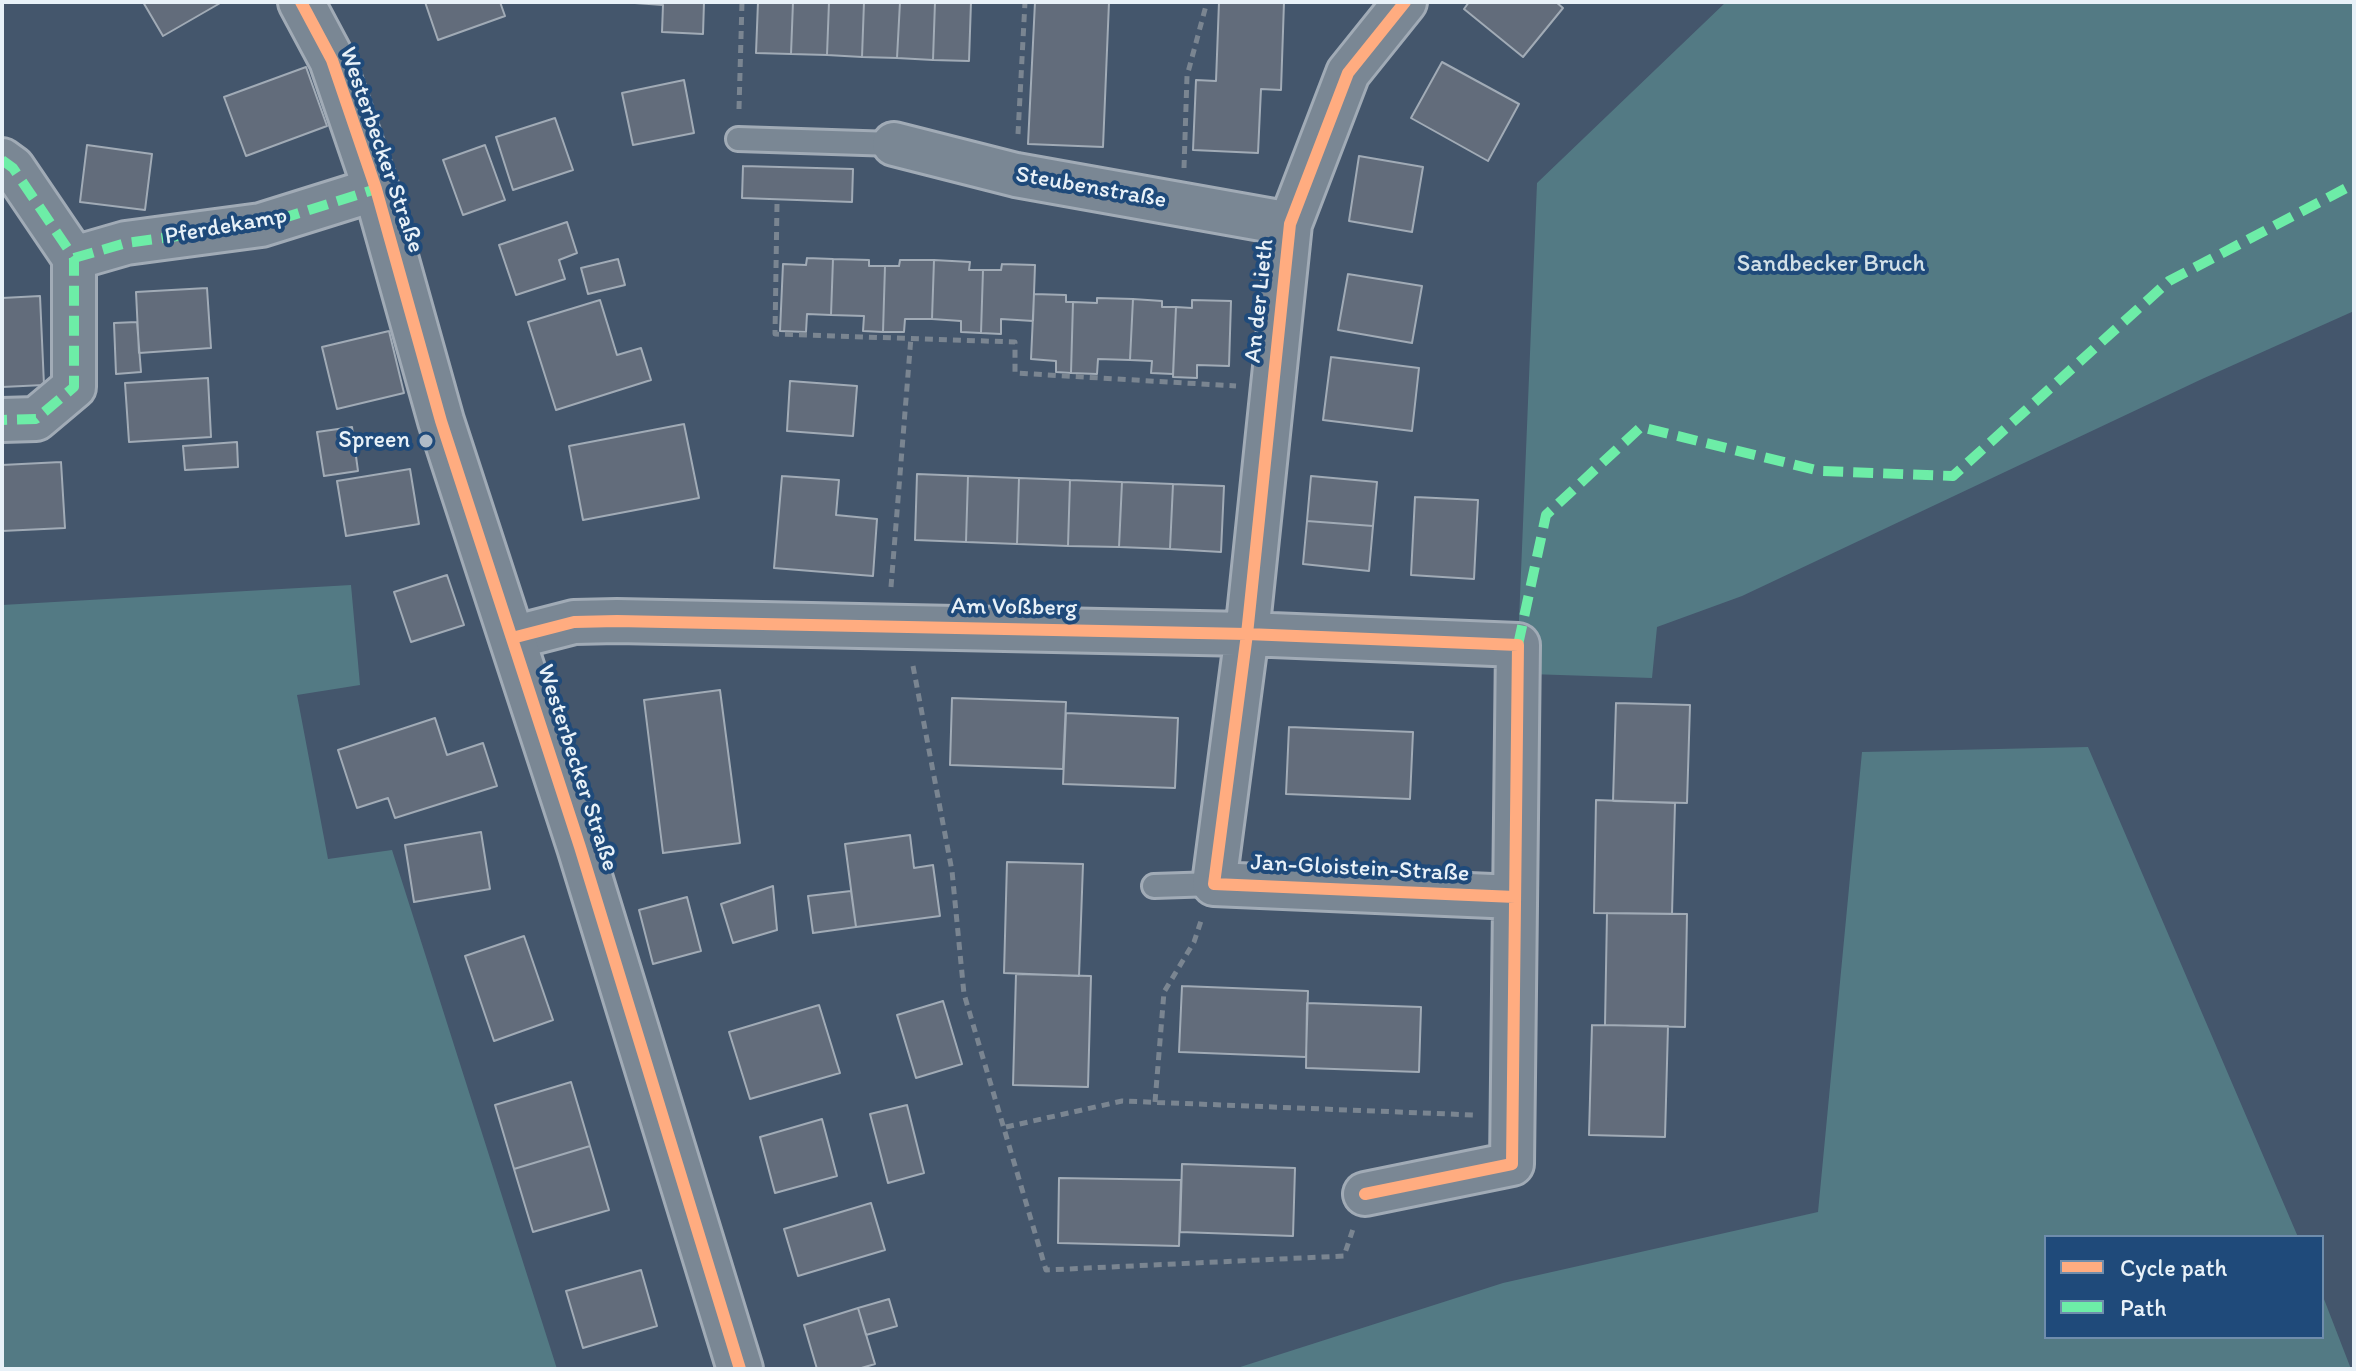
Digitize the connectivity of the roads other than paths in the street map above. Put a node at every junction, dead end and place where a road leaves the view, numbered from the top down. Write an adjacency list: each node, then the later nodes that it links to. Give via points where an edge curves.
1 (301, 2): 6 (street, Westerbecker Straße, via 332,60)
2 (1405, 2): 7 (street, An der Lieth, via 1348,73)
3 (738, 139): 4 (lane)
4 (894, 144): 7 (street, Steubenstraße, via 1016,175)
5 (2, 160): 8 (street, via 13,168)
6 (376, 189): 8 (street, Pferdekamp, via 261,225 126,243); 11 (street, Westerbecker Straße, via 441,421)
7 (1290, 224): 10 (street, An der Lieth)
8 (74, 258): 9 (street, via 74,387 36,419)
9 (2, 420)
10 (1247, 634): 11 (street, Am Voßberg, via 574,622); 12 (street, Jan-Gloistein-Straße); 14 (street, Am Voßberg, via 1518,645)
11 (512, 638): 16 (street, Westerbecker Straße)
12 (1214, 884): 13 (lane); 14 (street, Jan-Gloistein-Straße)
13 (1154, 886)
14 (1515, 897): 15 (street, via 1512,1164)
15 (1365, 1194)
16 (740, 1369)

